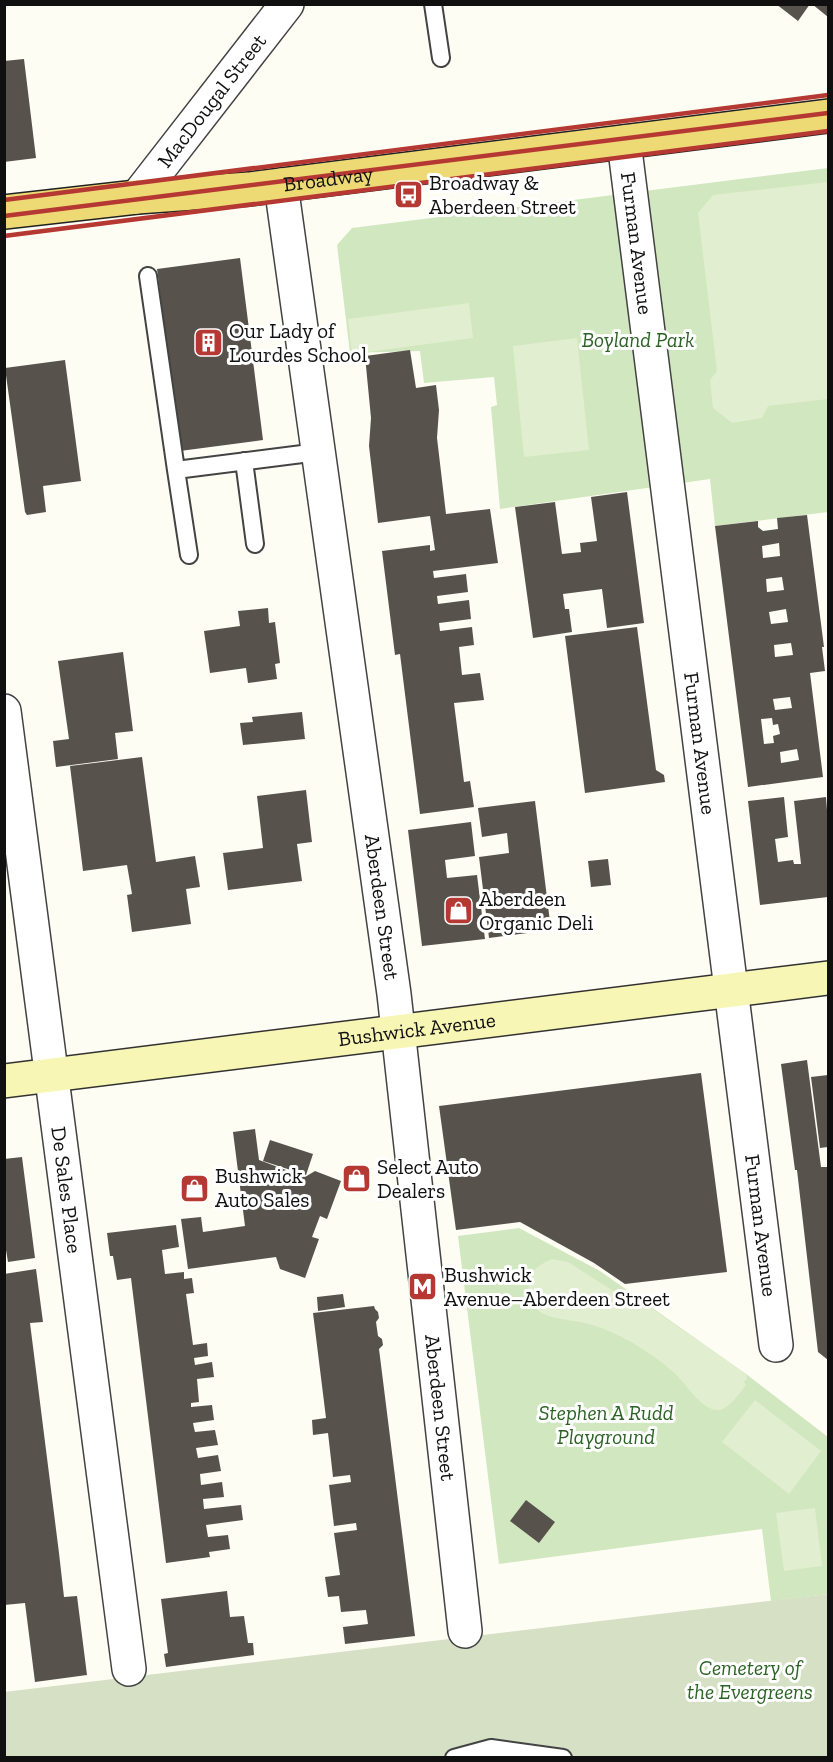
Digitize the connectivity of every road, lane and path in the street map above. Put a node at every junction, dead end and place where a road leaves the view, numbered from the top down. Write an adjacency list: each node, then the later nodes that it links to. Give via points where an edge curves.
1 (287, 4): 7 (street, MacDougal Street)
2 (433, 4): 3 (lane)
3 (441, 58)
4 (828, 117): 5 (main road, Broadway)
5 (624, 142): 6 (main road, Broadway); 17 (street, Furman Avenue)
6 (282, 185): 7 (main road, Broadway); 10 (street, Aberdeen Street)
7 (136, 197): 8 (main road, Broadway)
8 (4, 212)
9 (148, 276): 12 (lane)
10 (318, 452): 11 (lane); 18 (street, Aberdeen Street)
11 (244, 461): 12 (lane); 13 (lane)
12 (176, 470): 14 (lane)
13 (255, 544)
14 (189, 555)
15 (4, 711): 19 (street, De Sales Place)
16 (828, 978): 17 (main road, Bushwick Avenue)
17 (732, 990): 18 (main road, Bushwick Avenue); 21 (street, Furman Avenue)
18 (398, 1032): 19 (main road, Bushwick Avenue); 22 (street, Aberdeen Street)
19 (51, 1076): 20 (main road, Bushwick Avenue); 23 (street, De Sales Place)
20 (4, 1081)
21 (776, 1345)
22 (465, 1631)
23 (129, 1669)
24 (454, 1758): 25 (lane, via 491,1748)
25 (563, 1758)

